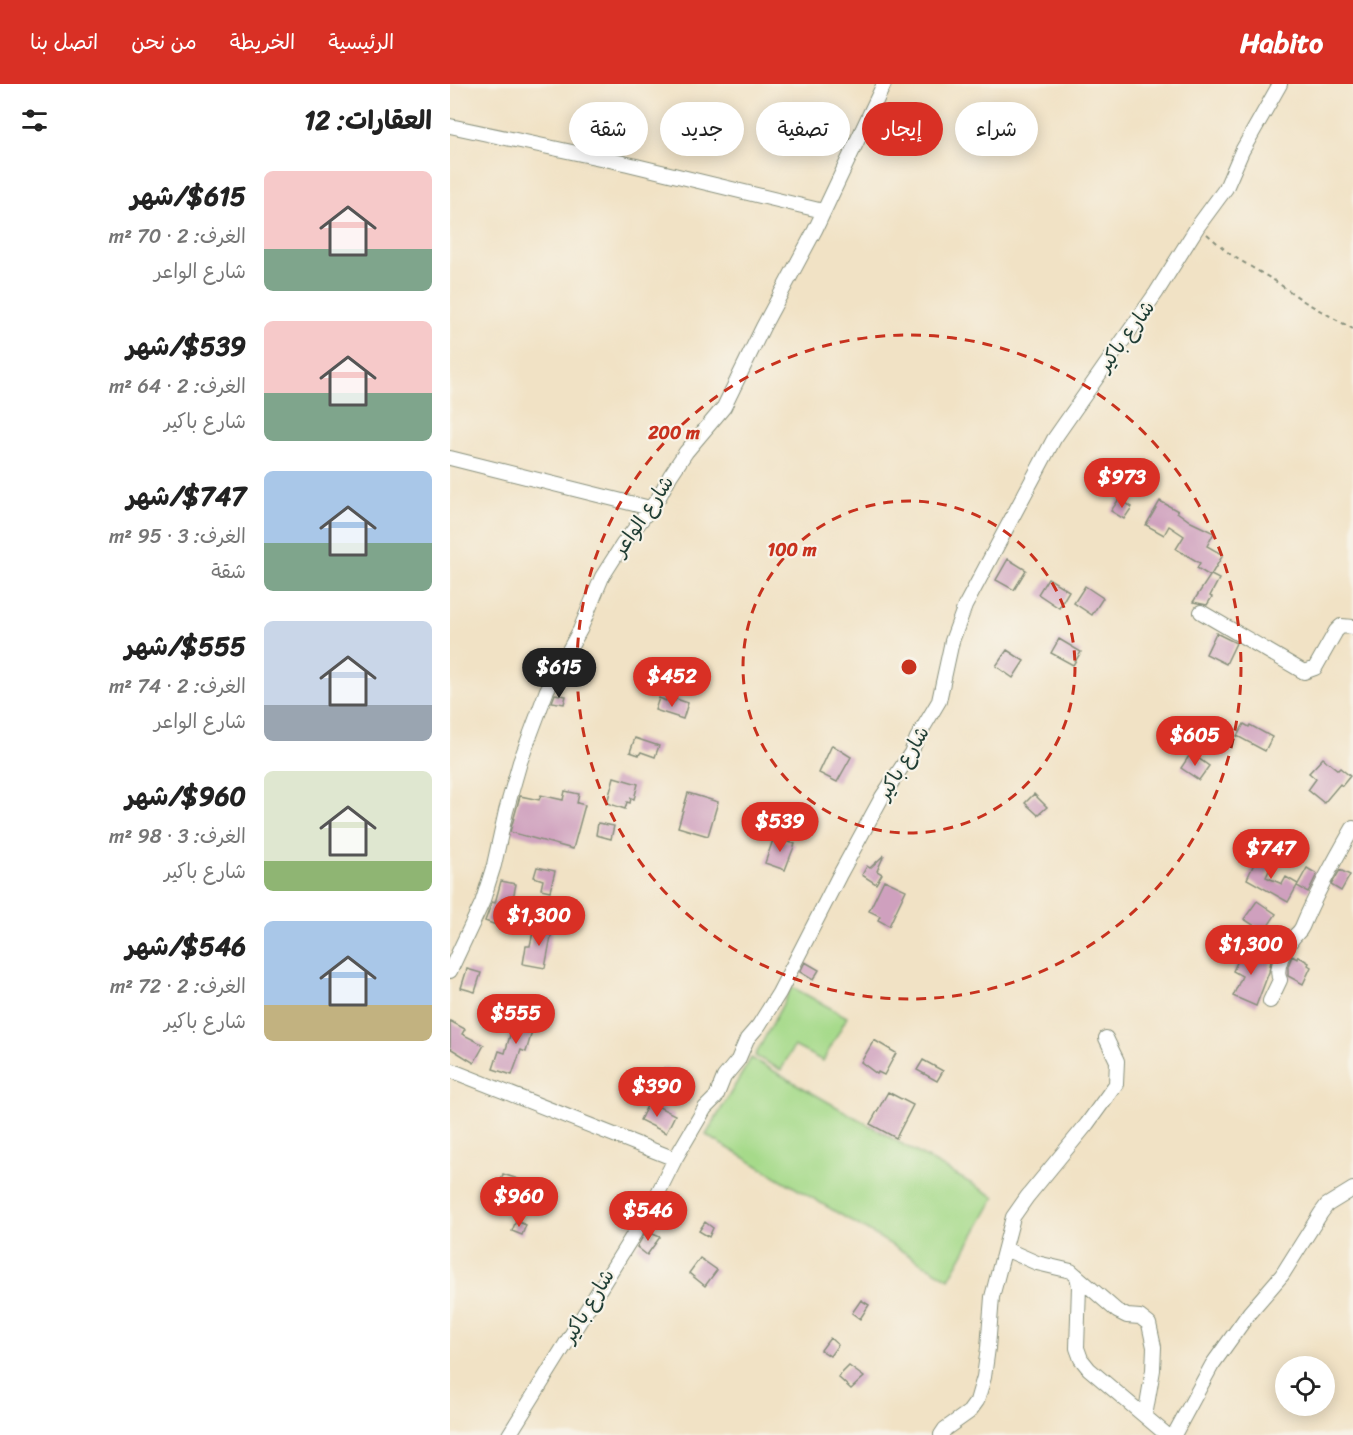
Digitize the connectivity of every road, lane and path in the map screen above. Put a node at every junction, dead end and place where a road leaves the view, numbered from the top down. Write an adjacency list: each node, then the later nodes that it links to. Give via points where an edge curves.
1 (884, 84): 4 (street, شارع الواعر)
2 (1280, 84): 5 (street, شارع باكير, via 1226,188)
3 (450, 126): 4 (street)
4 (823, 211): 8 (street, شارع الواعر, via 724,407 686,452)
5 (1198, 226): 6 (path, via 1231,255); 16 (street, شارع باكير, via 1053,439 965,606 952,641 939,701 848,859 779,993)
6 (1353, 329)
7 (450, 458): 8 (street)
8 (650, 508): 12 (street, شارع الواعر, via 602,577 580,630 547,690 513,786 482,903)
9 (1201, 612): 10 (street, via 1304,672 1315,668 1341,626)
10 (1353, 627)
11 (1352, 832): 13 (street, via 1283,956 1278,970 1280,980)
12 (450, 971)
13 (1270, 1001)
14 (1106, 1038): 18 (street, via 1117,1061 1116,1084 1019,1207)
15 (450, 1070): 16 (street)
16 (673, 1159): 21 (street, شارع باكير, via 652,1205)
17 (1353, 1189): 24 (street, via 1321,1213 1282,1275 1212,1365)
18 (1005, 1249): 19 (street); 22 (street, via 992,1297 987,1358 977,1401)
19 (1077, 1276): 20 (street, via 1077,1348 1081,1359); 20 (street, via 1117,1311 1140,1317 1149,1324 1153,1370)
20 (1145, 1416): 23 (street)
21 (509, 1435)
22 (941, 1435)
23 (1167, 1435)
24 (1174, 1435)

